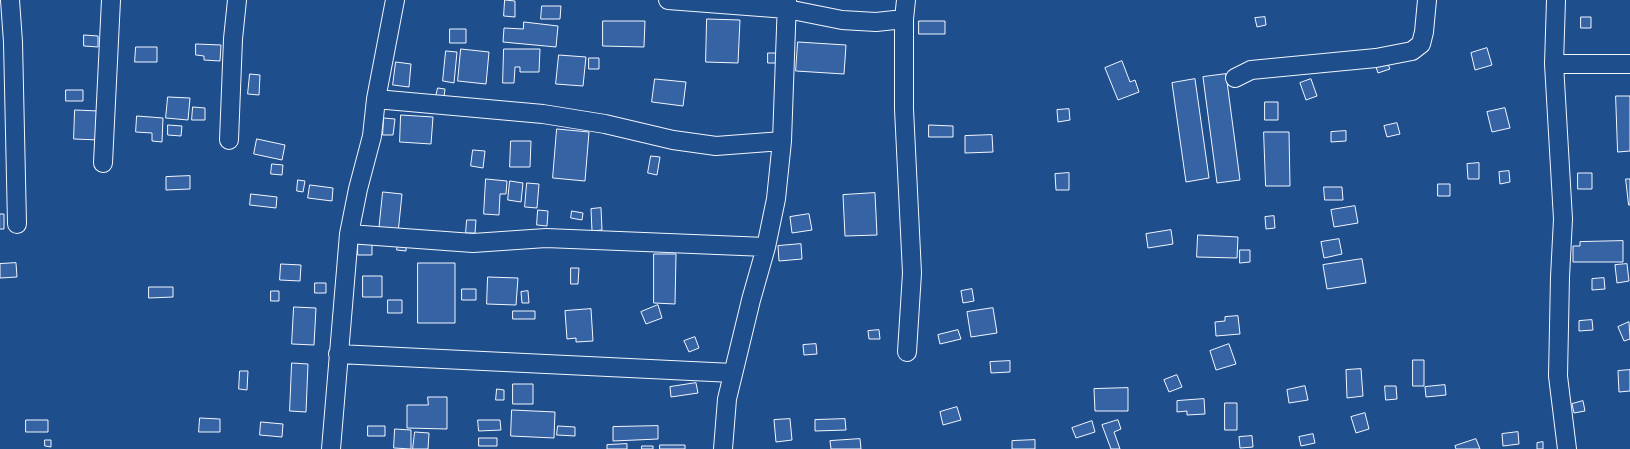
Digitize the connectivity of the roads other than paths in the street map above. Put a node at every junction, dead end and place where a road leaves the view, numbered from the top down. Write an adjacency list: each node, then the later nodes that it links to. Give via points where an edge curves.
1 (10, 0): 18 (street)
2 (111, 0): 17 (street)
3 (237, 0): 15 (street)
4 (395, 0): 14 (street)
5 (668, 0): 9 (street)
6 (906, 0): 10 (street)
7 (1427, 0): 13 (street, via 1421,44 1412,51 1376,58 1251,70)
8 (1556, 0): 11 (street)
9 (787, 4): 10 (street, via 842,20 876,22); 16 (street)
10 (904, 19): 21 (street, via 904,109 912,273)
11 (1554, 64): 12 (street); 26 (street, via 1563,219 1558,376)
12 (1630, 64)
13 (1236, 78)
14 (376, 99): 16 (street, via 543,114 716,146); 19 (street, via 372,136)
15 (229, 140)
16 (782, 141): 20 (street, via 776,199)
17 (103, 163)
18 (17, 224)
19 (349, 234): 20 (street, via 473,243 546,238); 22 (street)
20 (766, 247): 23 (street)
21 (907, 352)
22 (338, 354): 23 (street); 24 (street)
23 (732, 373): 25 (street, via 726,399)
24 (331, 449)
25 (722, 449)
26 (1567, 449)

